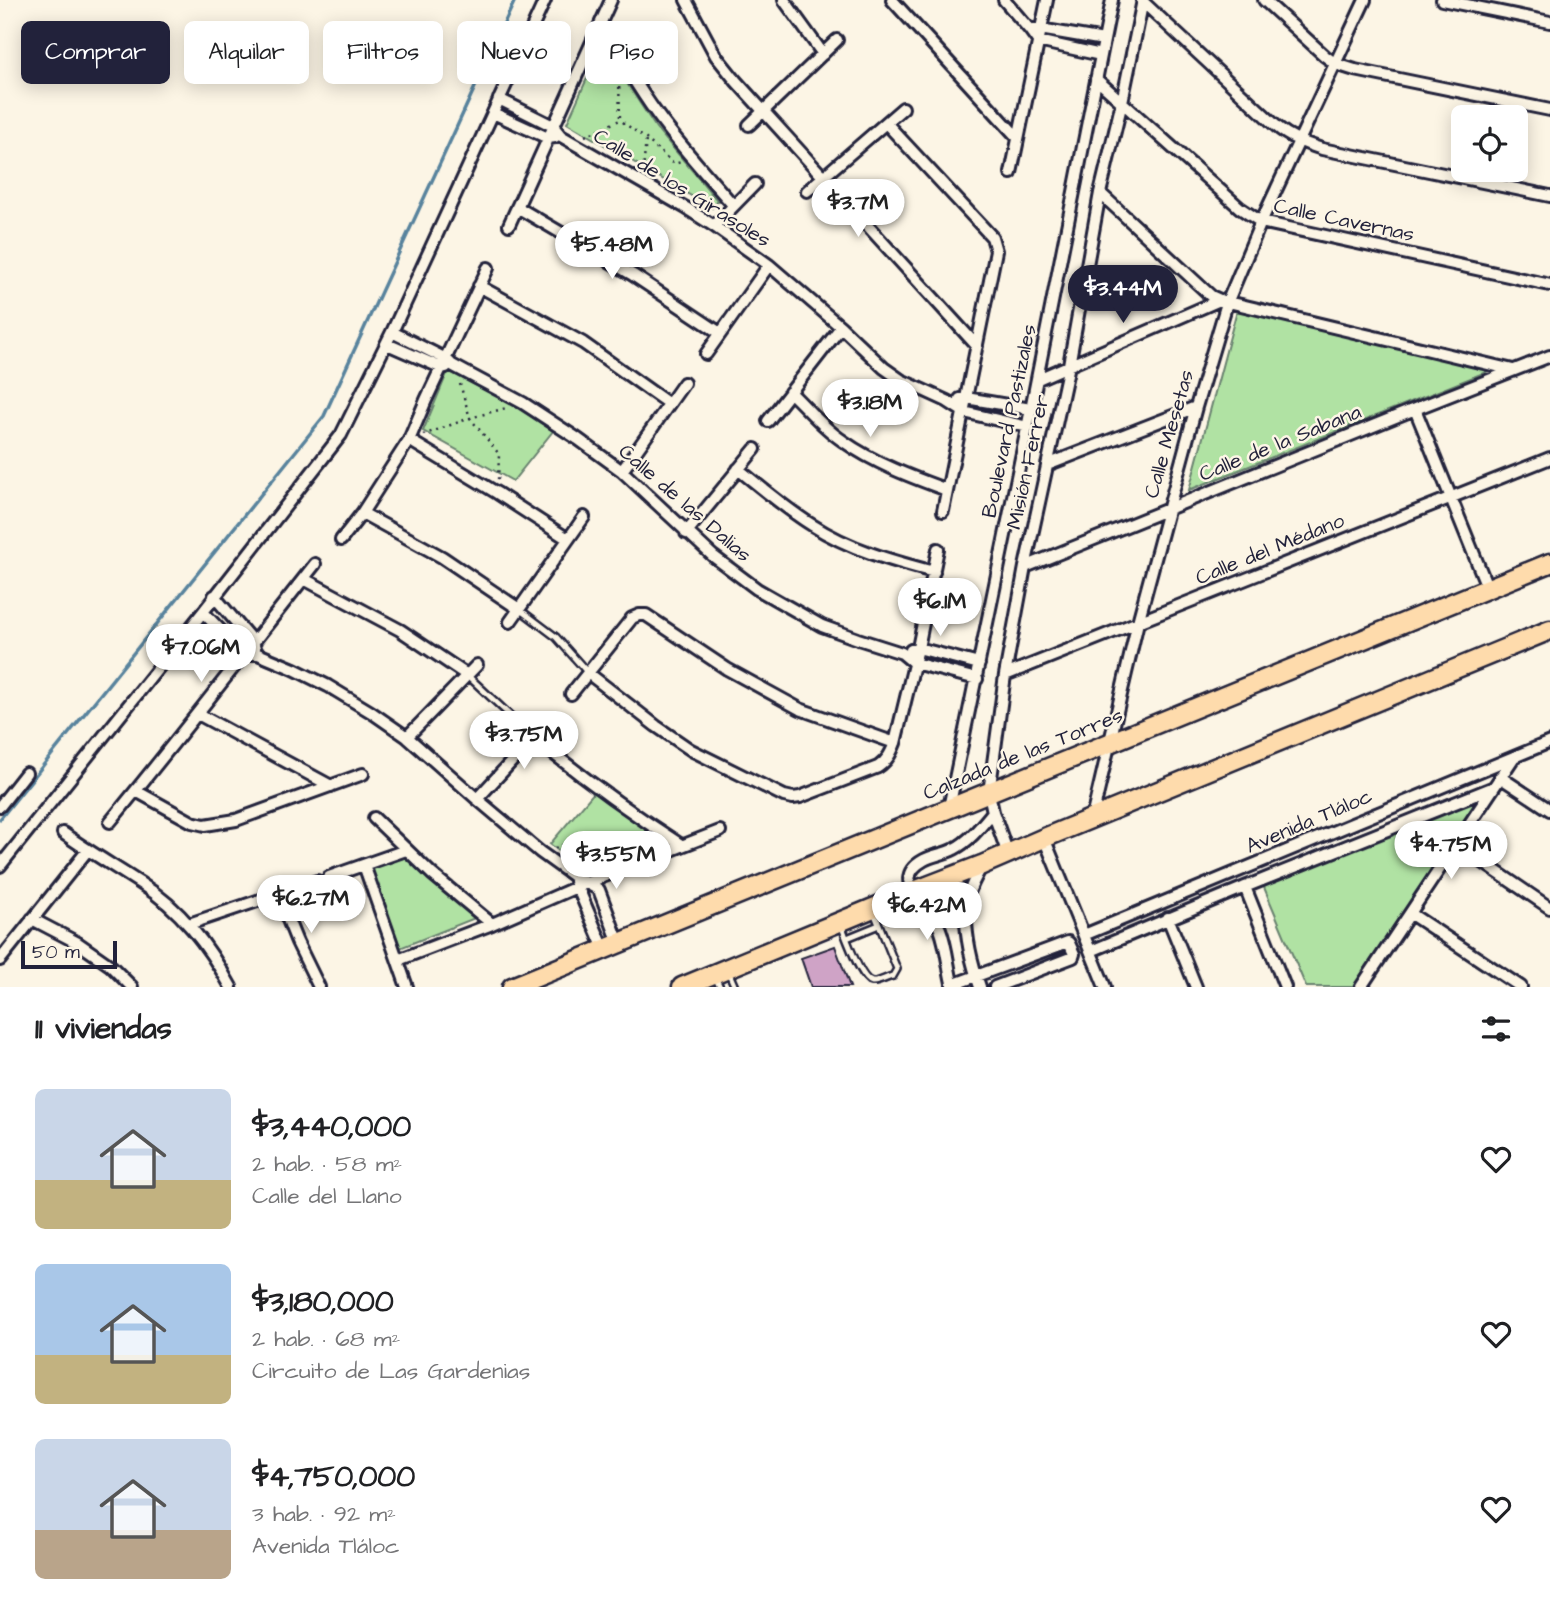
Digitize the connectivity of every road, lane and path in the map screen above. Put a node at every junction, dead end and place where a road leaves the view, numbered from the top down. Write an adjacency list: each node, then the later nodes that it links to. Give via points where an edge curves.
1 (545, 0): 26 (street)
2 (611, 0): 13 (street)
3 (686, 0): 30 (street, via 716,56)
4 (785, 0): 19 (street)
5 (892, 0): 37 (street)
6 (1004, 0): 15 (street)
7 (1047, 0): 15 (street)
8 (1112, 0): 17 (street, Boulevard Pastizales)
9 (1143, 0): 27 (street, Misión Ferrer); 40 (street, via 1276,126)
10 (1265, 0): 22 (street)
11 (1365, 0): 22 (street, Calle Mesetas)
12 (1441, 0): 14 (street)
13 (602, 21)
14 (1550, 22)
15 (1035, 29): 17 (street); 18 (street)
16 (837, 40): 19 (street)
17 (1104, 40): 20 (street, Boulevard Pastizales)
18 (1038, 41): 20 (street); 37 (street)
19 (823, 54): 30 (street)
20 (1101, 55): 23 (street, Boulevard Pastizales)
21 (585, 62): 35 (street)
22 (1336, 64): 29 (street); 40 (street, Calle Mesetas)
23 (1096, 79): 27 (street, Calle Cavernas); 69 (street, Boulevard Pastizales)
24 (619, 84): 32 (path)
25 (637, 84): 41 (street)
26 (499, 99): 31 (street); 35 (street, Calle de los Girasoles)
27 (1122, 102): 47 (street, Misión Ferrer); 51 (street, Calle Cavernas)
28 (903, 108): 33 (street)
29 (1550, 110)
30 (762, 111): 34 (street); 43 (street)
31 (493, 113): 36 (street); 60 (street)
32 (620, 120): 38 (path); 39 (path)
33 (886, 122): 43 (street); 63 (street, via 995,244)
34 (749, 125)
35 (557, 131): 36 (street, Calle de los Girasoles); 39 (street, Calle de los Girasoles)
36 (548, 138): 50 (street)
37 (1018, 138): 42 (street)
38 (646, 139): 41 (path, via 674,164); 44 (path)
39 (572, 142): 44 (street, Calle de los Girasoles)
40 (1299, 142): 48 (street); 51 (street, Calle Mesetas)
41 (693, 159): 49 (street)
42 (1011, 173)
43 (823, 177): 46 (street); 63 (street)
44 (642, 182): 53 (street, Calle de los Girasoles)
45 (755, 184): 49 (street)
46 (807, 191)
47 (1100, 193): 58 (street, via 1211,296); 67 (street, Misión Ferrer)
48 (1550, 196)
49 (733, 205): 53 (street)
50 (517, 207): 52 (street); 61 (street)
51 (1261, 222): 56 (street, Calle Cavernas); 58 (street, Calle Mesetas)
52 (509, 225)
53 (714, 226): 54 (street, Calle de los Girasoles)
54 (769, 265): 59 (street, Calle de los Girasoles); 61 (street)
55 (488, 268): 57 (street)
56 (1550, 285)
57 (479, 286): 66 (street); 75 (street, via 583,343)
58 (1224, 301): 67 (street); 68 (street); 76 (street, Calle Mesetas)
59 (841, 327): 71 (street); 73 (street, Calle de los Girasoles, via 901,380)
60 (392, 332): 62 (street); 66 (street, Calle de las Dalias)
61 (720, 333): 64 (street)
62 (387, 344): 66 (street, Calle de las Dalias); 106 (street, via 341,435)
63 (977, 346): 72 (street)
64 (706, 354)
65 (1550, 356): 68 (street, Calle de la Sabana)
66 (449, 365): 74 (street, Calle de las Dalias); 80 (path); 83 (street)
67 (1069, 365): 69 (street); 86 (street, Misión Ferrer)
68 (1514, 370): 77 (street, Calle de la Sabana)
69 (1038, 379): 78 (street, Boulevard Pastizales)
70 (684, 383): 75 (street)
71 (790, 392): 81 (street); 89 (street, via 849,445)
72 (967, 398): 73 (street); 78 (street); 79 (street)
73 (947, 401): 79 (street, Calle de los Girasoles)
74 (523, 403): 80 (path); 88 (street, Calle de las Dalias)
75 (669, 404): 88 (street)
76 (1196, 407): 86 (street); 92 (street, Calle Mesetas)
77 (1415, 409): 91 (street); 92 (street, Calle de la Sabana)
78 (1031, 410): 82 (street, Boulevard Pastizales)
79 (964, 412): 82 (street, Calle de los Girasoles); 89 (street)
80 (470, 418): 83 (path); 90 (path, via 499,454)
81 (768, 421)
82 (1028, 427): 118 (street, Boulevard Pastizales)
83 (409, 440): 90 (street); 94 (street)
84 (755, 449): 87 (street)
85 (1550, 458): 91 (street, Calle del Médano)
86 (1047, 465): 102 (street, Misión Ferrer)
87 (738, 469): 96 (street); 103 (street, via 813,526 850,545)
88 (622, 471): 96 (street, Calle de las Dalias)
89 (947, 490): 93 (street)
90 (497, 493): 97 (street)
91 (1450, 497): 105 (street); 110 (street, Calle del Médano)
92 (1168, 509): 102 (street, Calle de la Sabana); 110 (street, Calle Mesetas)
93 (943, 511)
94 (362, 513): 98 (street); 107 (street, via 442,557)
95 (584, 517): 97 (street)
96 (686, 533): 114 (street, Calle de las Dalias, via 757,589 822,626)
97 (568, 539): 107 (street)
98 (341, 540)
99 (938, 550): 103 (street)
100 (1550, 563): 105 (main road, Calzada de las Torres)
101 (315, 564): 104 (street)
102 (1025, 567): 122 (street, Misión Ferrer)
103 (934, 572): 113 (street)
104 (304, 579): 112 (street); 121 (street, via 400,630)
105 (1488, 589): 131 (main road, Calzada de las Torres)
106 (214, 596): 108 (street); 112 (street)
107 (519, 610): 109 (street); 120 (lane, via 556,637)
108 (203, 612): 115 (street); 160 (street)
109 (510, 622)
110 (1138, 622): 122 (street, Calle del Médano); 131 (street, Calle Mesetas)
111 (1550, 630): 146 (main road)
112 (253, 642): 115 (street); 116 (street)
113 (918, 648): 114 (street); 117 (street); 118 (street)
114 (902, 653): 117 (street, Calle de las Dalias)
115 (243, 654): 116 (street); 125 (street)
116 (258, 654): 127 (street, via 328,686)
117 (914, 663): 123 (street, Calle de las Dalias); 130 (street)
118 (979, 664): 123 (street, Boulevard Pastizales)
119 (477, 665): 121 (street)
120 (588, 673): 124 (street); 130 (street, via 691,750 784,796 793,798 878,767 886,762); 130 (street, via 632,618 646,615 727,669 800,709)
121 (467, 675): 127 (street); 128 (lane)
122 (1004, 675): 139 (street, Misión Ferrer)
123 (977, 679): 142 (street, Boulevard Pastizales)
124 (571, 694)
125 (198, 714): 136 (street); 138 (street)
126 (549, 721): 128 (street)
127 (407, 737): 140 (street)
128 (533, 737): 140 (street); 150 (street)
129 (1550, 742): 132 (street, Avenida Tláloc)
130 (895, 743)
131 (1111, 744): 139 (main road, Calzada de las Torres); 146 (street, Calle Mesetas)
132 (1514, 757): 135 (street); 174 (street, Avenida Tláloc)
133 (26, 773): 141 (street)
134 (363, 774): 136 (street)
135 (1500, 777): 137 (street); 143 (street)
136 (331, 786): 138 (street, via 236,820 205,825)
137 (1492, 788): 152 (street); 162 (street, Avenida Tláloc)
138 (136, 791): 147 (street)
139 (989, 793): 142 (main road, Calzada de las Torres); 144 (street, Misión Ferrer)
140 (477, 799): 156 (street)
141 (0, 806)
142 (949, 808): 175 (main road, Calzada de las Torres)
143 (1550, 810)
144 (993, 812): 157 (street, Misión Ferrer); 163 (street, via 956,849 912,868)
145 (374, 818): 154 (street)
146 (1092, 818): 151 (main road)
147 (110, 822)
148 (720, 831): 153 (street)
149 (63, 833): 155 (street)
150 (671, 838): 153 (street); 156 (path, via 619,849 599,851 566,844)
151 (1045, 838): 157 (main road); 174 (street)
152 (1456, 844): 166 (street); 167 (street)
153 (681, 845): 161 (street)
154 (406, 850): 158 (street); 171 (street)
155 (88, 851): 169 (street); 170 (street, via 142,884)
156 (540, 852): 161 (street)
157 (1008, 854): 159 (main road)
158 (363, 865): 164 (street); 178 (street)
159 (982, 865): 163 (main road); 180 (street, via 967,898 970,949)
160 (0, 866)
161 (583, 885): 171 (street); 175 (street); 175 (street, via 599,890)
162 (1245, 887): 168 (street, Avenida Tláloc); 193 (street)
163 (912, 892): 165 (main road); 181 (street, via 941,931)
164 (278, 895): 170 (street); 185 (street)
165 (872, 908): 172 (lane); 173 (main road)
166 (1550, 908)
167 (1411, 914): 182 (street); 194 (street)
168 (1168, 918): 176 (street, Avenida Tláloc); 192 (street)
169 (32, 919): 177 (street); 183 (street, via 78,943)
170 (189, 924): 184 (street)
171 (492, 924): 178 (street)
172 (879, 925): 173 (lane); 173 (lane, via 897,969 875,982 866,979)
173 (843, 930): 179 (main road)
174 (1084, 935): 176 (street)
175 (612, 946): 187 (main road, Calzada de las Torres)
176 (1091, 951): 191 (street)
177 (0, 960)
178 (398, 960): 186 (street)
179 (720, 976): 188 (main road); 189 (lane)
180 (978, 982): 181 (street); 190 (street, via 1069,943 1073,957)
181 (953, 986)
182 (1363, 986)
183 (132, 987)
184 (231, 987)
185 (319, 987)
186 (407, 987)
187 (512, 987)
188 (682, 987)
189 (736, 987)
190 (995, 987)
191 (1105, 987)
192 (1196, 987)
193 (1285, 987)
194 (1521, 987)

